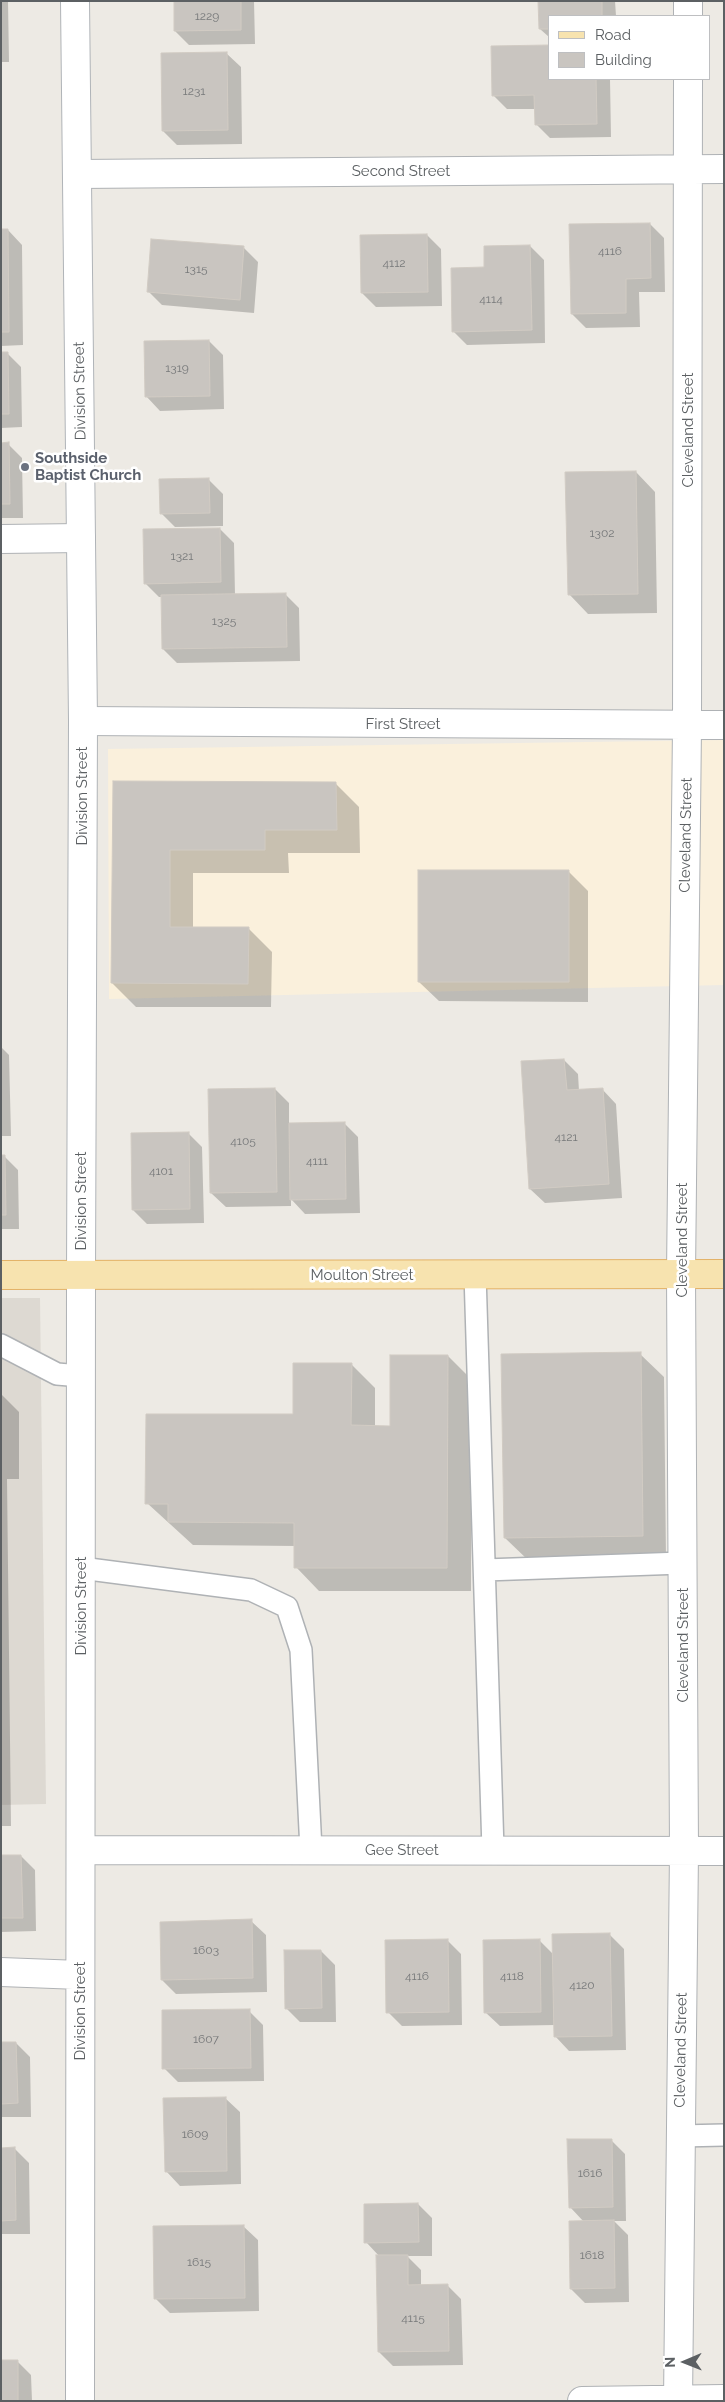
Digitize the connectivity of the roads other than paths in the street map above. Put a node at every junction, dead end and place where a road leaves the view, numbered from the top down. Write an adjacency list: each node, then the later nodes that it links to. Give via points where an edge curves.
1 (75, 1): 7 (street, Division Street)
2 (688, 1): 3 (street)
3 (688, 15)
4 (688, 80): 5 (street, Cleveland Street)
5 (688, 169): 6 (street, Second Street); 7 (street, Second Street); 12 (street, Cleveland Street)
6 (724, 169)
7 (77, 174): 8 (street, Division Street)
8 (81, 538): 9 (street); 10 (street, Division Street)
9 (1, 539)
10 (82, 721): 12 (street, First Street); 16 (street, Division Street)
11 (724, 725): 12 (street, First Street)
12 (687, 726): 14 (street, Cleveland Street)
13 (475, 1274): 14 (main road, Moulton Street); 16 (main road, Moulton Street); 22 (lane)
14 (681, 1274): 15 (main road, Moulton Street); 20 (street, Cleveland Street)
15 (724, 1274)
16 (81, 1275): 17 (main road, Moulton Street); 19 (street, Division Street)
17 (1, 1276)
18 (1, 1345): 19 (lane, via 57,1374)
19 (81, 1376): 21 (street, Division Street)
20 (682, 1563): 22 (lane); 26 (street, Cleveland Street)
21 (81, 1568): 23 (street, Division Street); 24 (lane, via 251,1590 287,1607 301,1650)
22 (485, 1570): 25 (lane)
23 (81, 1850): 24 (street, Gee Street); 29 (street, Division Street)
24 (311, 1850): 25 (street, Gee Street)
25 (493, 1850): 26 (street, Gee Street)
26 (684, 1851): 27 (street, Gee Street); 31 (street, Cleveland Street)
27 (724, 1851)
28 (1, 1972): 29 (street)
29 (80, 1974): 34 (street, Division Street)
30 (724, 2135): 31 (lane)
31 (680, 2136): 33 (street, Cleveland Street)
32 (724, 2399): 33 (street)
33 (678, 2400): 35 (street)
34 (80, 2401)
35 (582, 2401)

